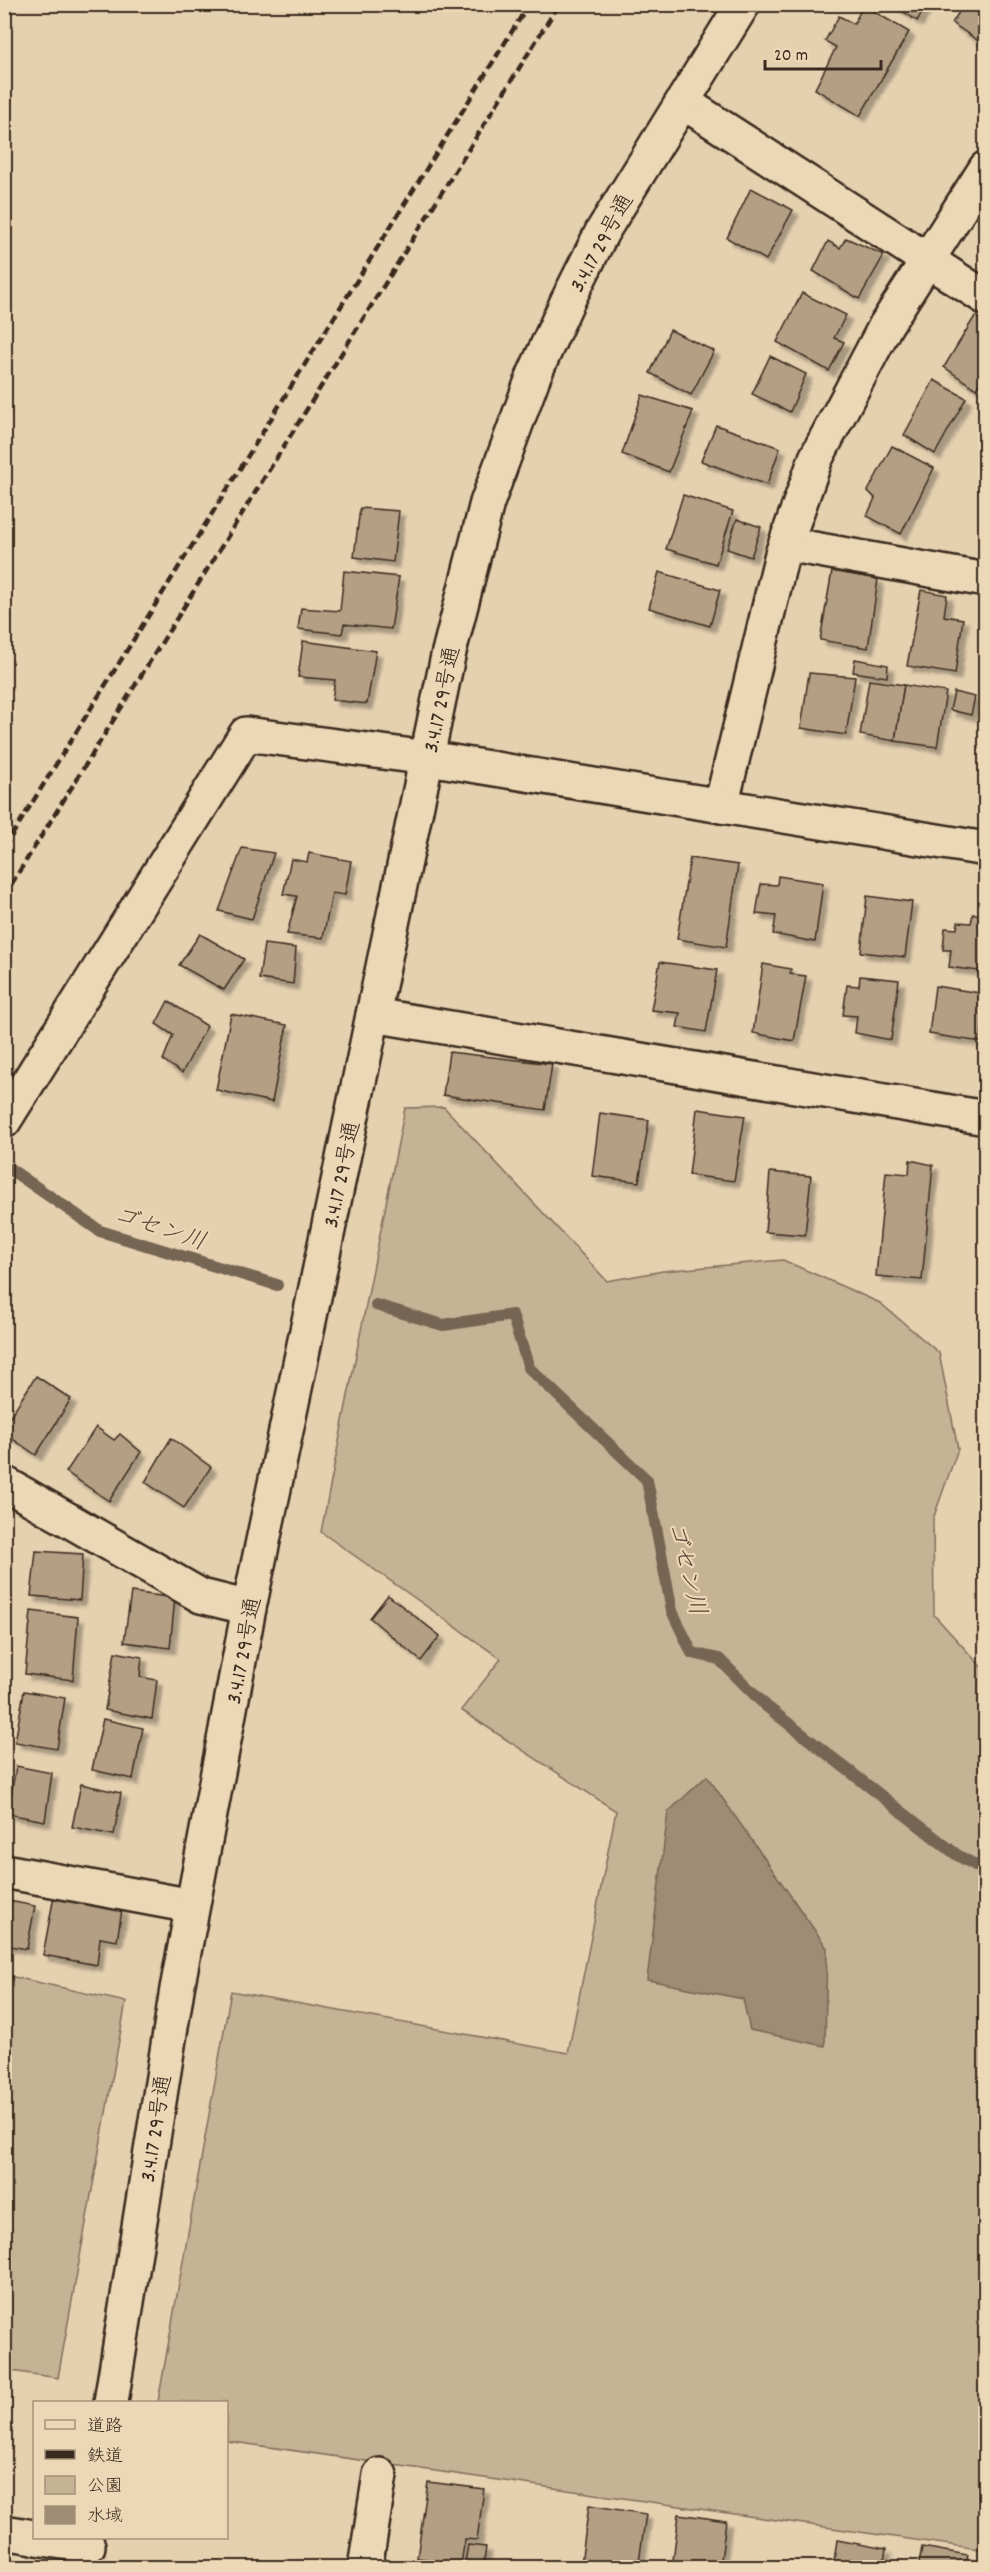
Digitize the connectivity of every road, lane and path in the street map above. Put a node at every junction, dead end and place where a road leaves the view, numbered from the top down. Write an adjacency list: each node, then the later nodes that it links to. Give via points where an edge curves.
1 (743, 4): 2 (street, 3.4.17 29号通)
2 (683, 102): 4 (street); 8 (street, 3.4.17 29号通, via 602,231 513,428 487,503 448,656)
3 (986, 168): 4 (street)
4 (927, 261): 5 (street); 6 (street, via 886,325 816,458)
5 (986, 298)
6 (786, 544): 7 (street); 9 (street)
7 (986, 580)
8 (428, 758): 9 (street); 11 (street, 3.4.17 29号通); 13 (street, via 246,734)
9 (721, 806): 10 (street)
10 (986, 849)
11 (374, 1015): 12 (street); 15 (street, 3.4.17 29号通)
12 (986, 1118)
13 (4, 1121)
14 (4, 1483): 15 (street, via 201,1596)
15 (249, 1608): 17 (street, 3.4.17 29号通)
16 (4, 1871): 17 (street)
17 (192, 1906): 18 (street, 3.4.17 29号通)
18 (111, 2401)
19 (381, 2475): 24 (street)
20 (4, 2532): 21 (street)
21 (33, 2537)
22 (44, 2539): 23 (street)
23 (87, 2550)
24 (365, 2568)

